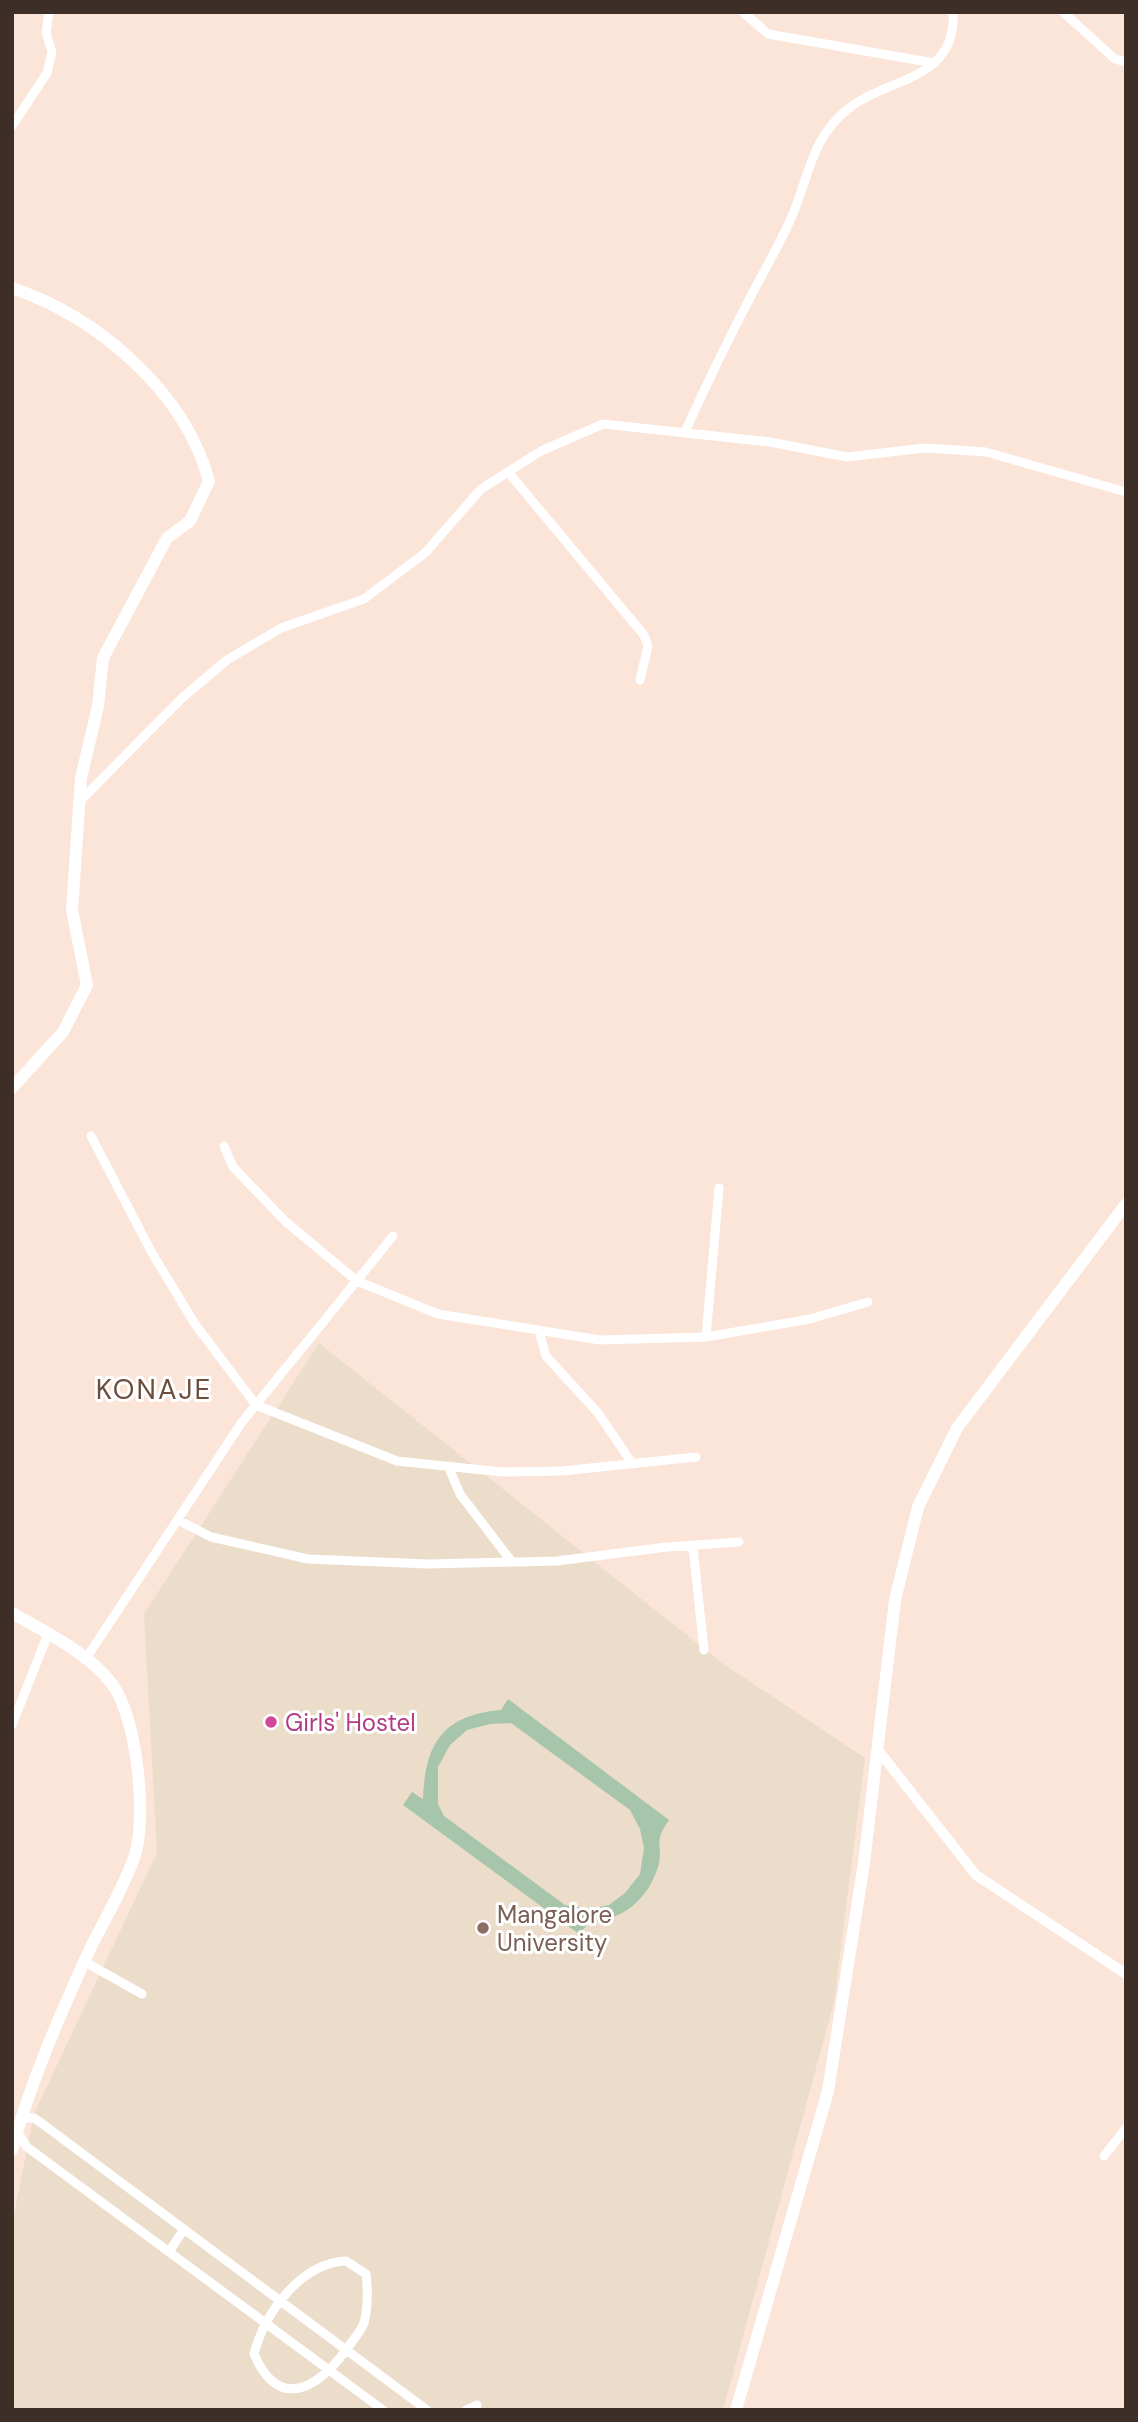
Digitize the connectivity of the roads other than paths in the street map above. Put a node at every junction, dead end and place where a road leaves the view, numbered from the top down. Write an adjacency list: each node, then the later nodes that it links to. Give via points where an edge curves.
1 (49, 12): 7 (street, via 46,33 52,52 47,73)
2 (743, 12): 6 (street, via 768,34)
3 (953, 12): 6 (street, via 949,45)
4 (1063, 12): 5 (street, via 1115,59)
5 (1126, 62)
6 (934, 63): 9 (street, via 848,109 816,145 792,216)
7 (12, 126)
8 (12, 288): 13 (main road, via 46,299 97,329 154,384 202,454 209,481 190,521 167,538 103,658)
9 (685, 432): 10 (street, via 603,424 541,451); 11 (street, via 847,457 925,448 986,452)
10 (508, 472): 12 (street, via 643,635 648,646); 13 (street, via 481,489 425,553 364,599 281,628 227,660 182,698)
11 (1126, 492)
12 (640, 680)
13 (79, 802): 14 (main road, via 72,910 87,985 63,1032)
14 (12, 1088)
15 (91, 1136): 24 (street, via 188,1312)
16 (225, 1146): 20 (street, via 233,1167 285,1221)
17 (719, 1188): 23 (street)
18 (1126, 1204): 37 (main road, via 996,1372 935,1467 918,1507 895,1600)
19 (393, 1236): 20 (street)
20 (357, 1281): 22 (street, via 438,1314); 24 (street)
21 (868, 1302): 23 (street, via 810,1319)
22 (539, 1331): 23 (street, via 600,1340); 26 (street, via 546,1356 598,1413)
23 (706, 1337)
24 (256, 1405): 27 (street, via 397,1461); 28 (street)
25 (696, 1457): 26 (street)
26 (632, 1464): 27 (street, via 502,1472)
27 (448, 1466): 31 (street, via 460,1494)
28 (178, 1520): 31 (street, via 211,1537 308,1559); 35 (street)
29 (739, 1542): 30 (street)
30 (692, 1547): 31 (street); 34 (street)
31 (512, 1562)
32 (12, 1613): 33 (main road)
33 (48, 1634): 35 (main road); 36 (street)
34 (704, 1650)
35 (85, 1660): 38 (main road, via 112,1684 128,1722 141,1785 135,1853)
36 (12, 1725)
37 (878, 1750): 39 (street, via 976,1875); 56 (main road, via 828,2091)
38 (85, 1962): 40 (street); 41 (main road)
39 (1126, 1974)
40 (142, 1994)
41 (22, 2118): 43 (main road); 46 (street, via 44,2124)
42 (1126, 2128): 45 (street)
43 (17, 2132): 44 (main road); 47 (street, via 27,2147)
44 (12, 2150)
45 (1104, 2156)
46 (184, 2229): 47 (street); 48 (street)
47 (169, 2252): 49 (street)
48 (282, 2301): 49 (street); 50 (street); 50 (street, via 318,2266 346,2261 358,2267 366,2274 366,2310 360,2332)
49 (266, 2325): 51 (street); 51 (street, via 254,2354 269,2378 286,2388 304,2389)
50 (347, 2348): 51 (street); 53 (street)
51 (331, 2371): 52 (street)
52 (383, 2410)
53 (427, 2410)
54 (466, 2410): 55 (street, via 477,2405)
55 (474, 2410)
56 (736, 2410)

